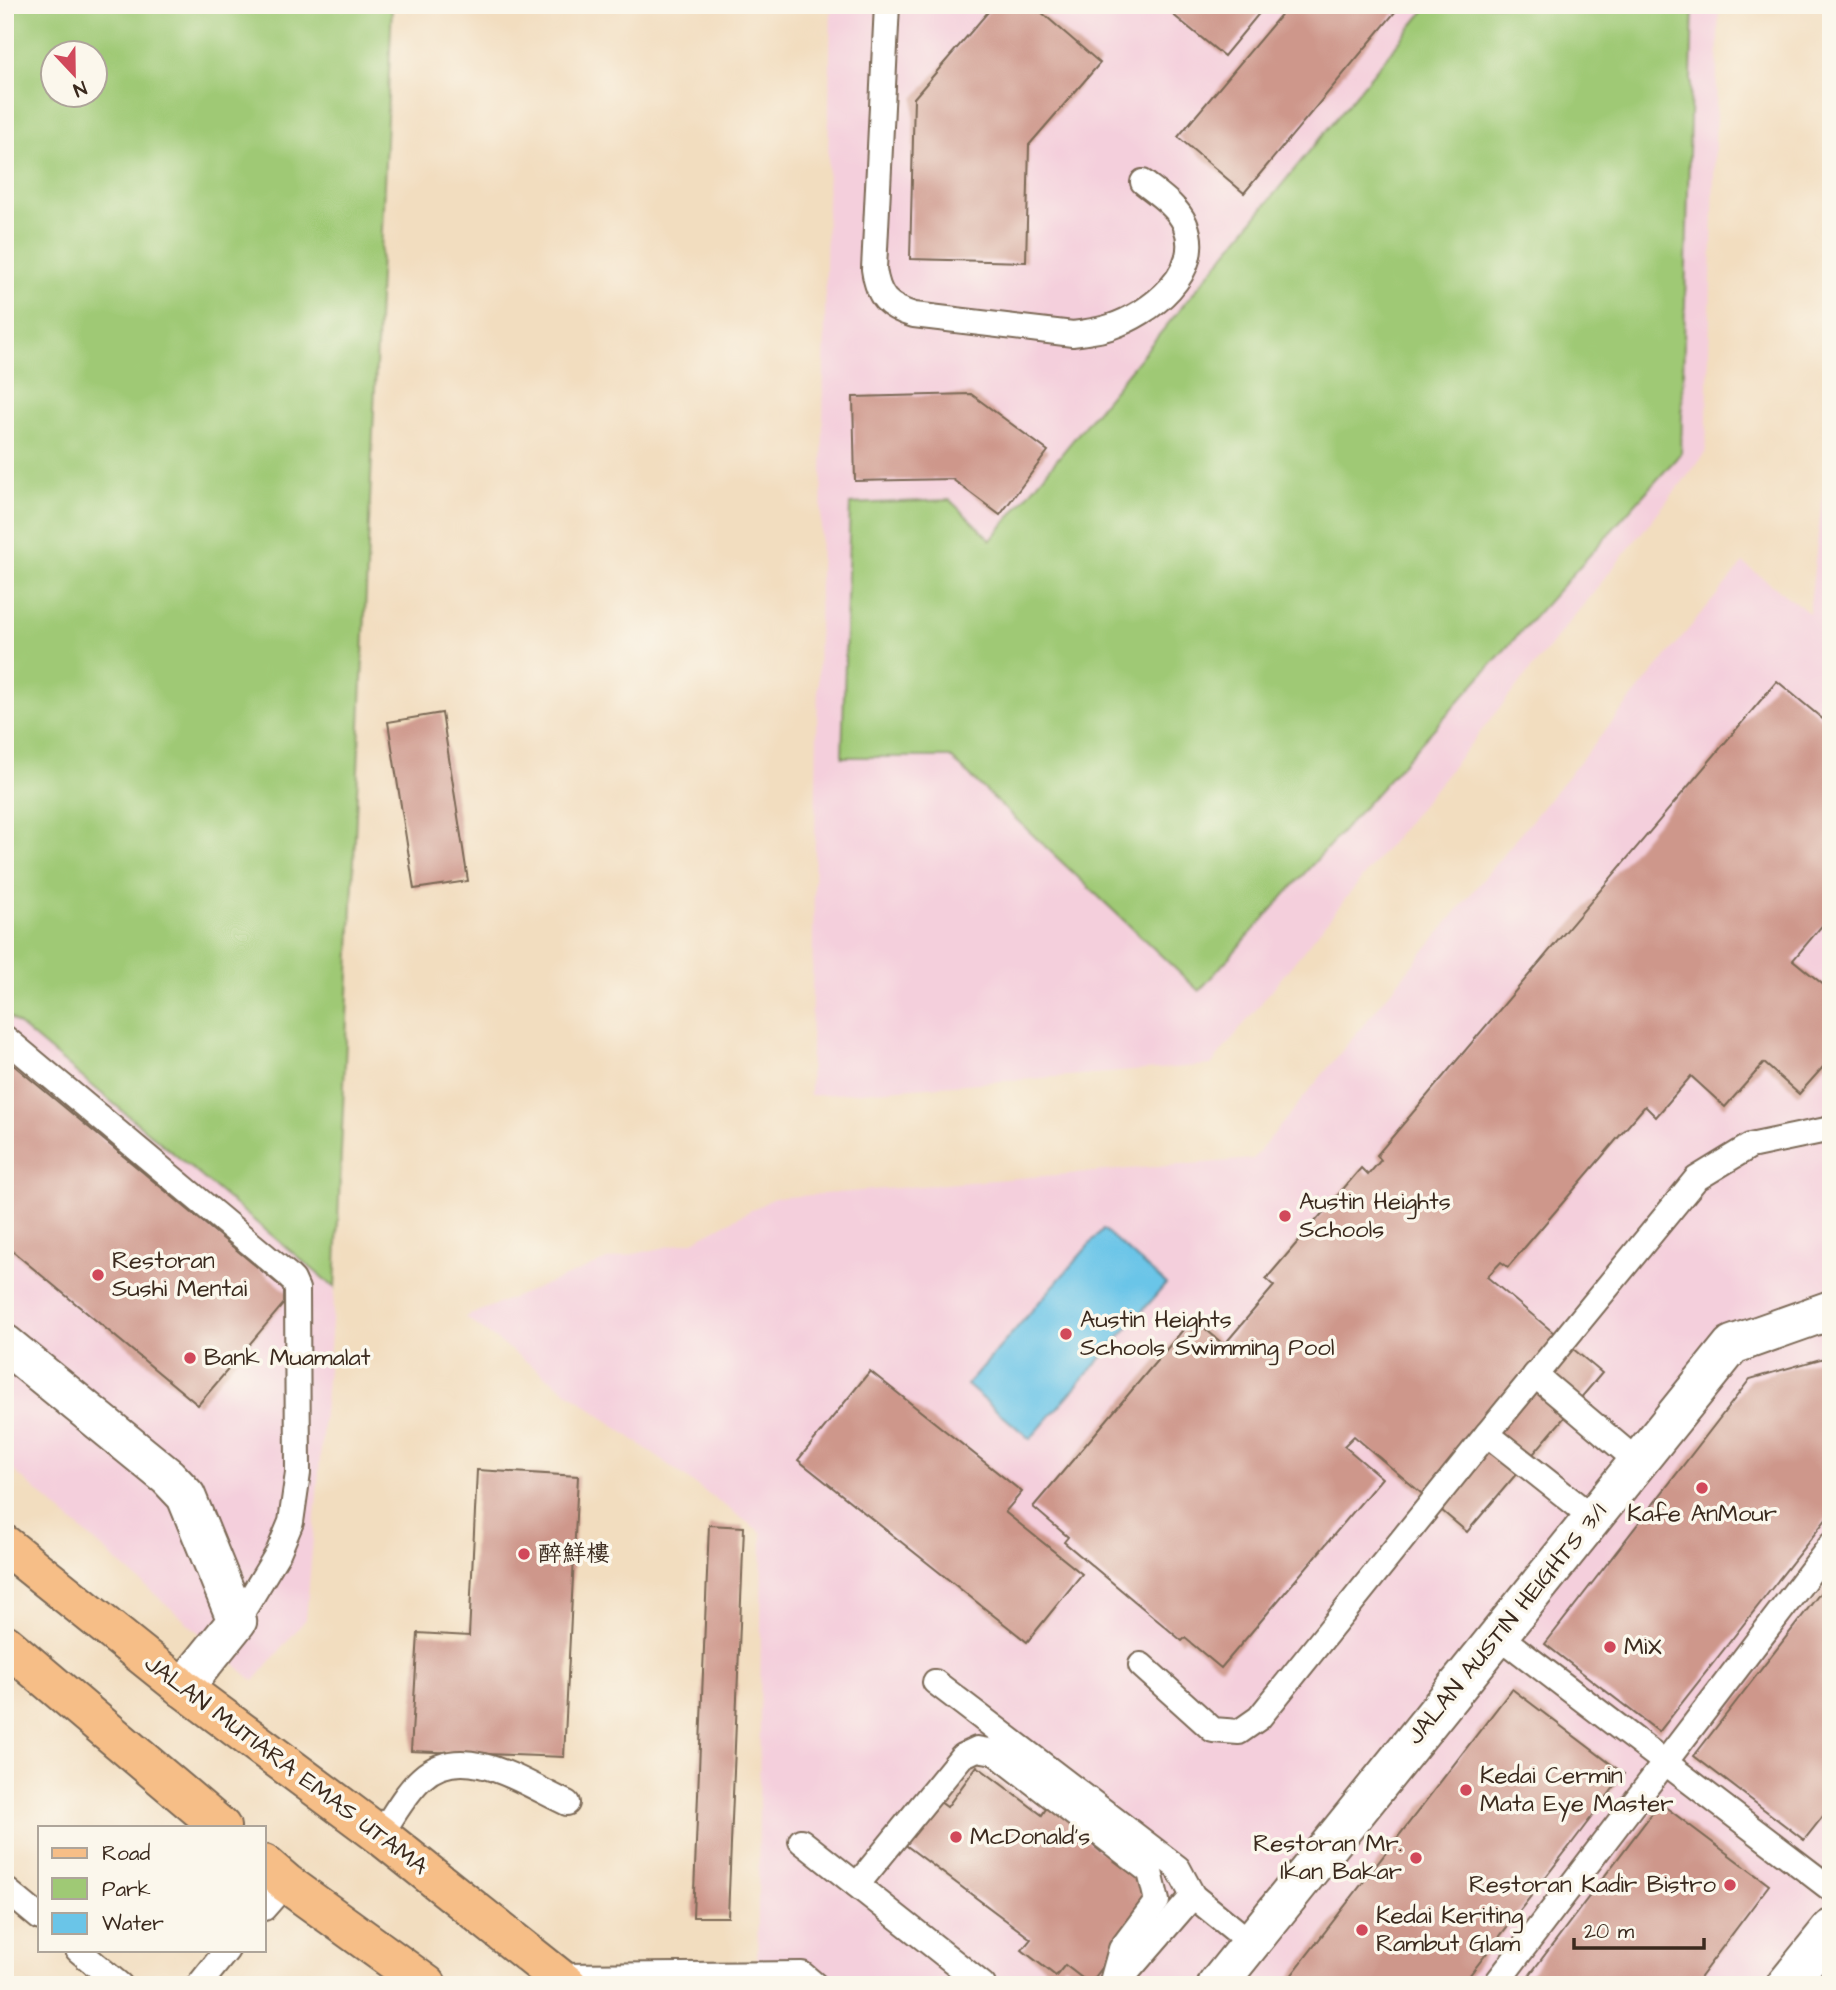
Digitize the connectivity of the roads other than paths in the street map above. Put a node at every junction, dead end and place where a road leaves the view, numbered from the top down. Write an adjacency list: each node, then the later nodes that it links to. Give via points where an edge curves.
1 (887, 5): 2 (lane, via 874,269 884,300 898,310 1073,334 1128,320 1174,283 1189,250 1184,221)
2 (1143, 182)
3 (5, 1038): 13 (lane, via 293,1280 298,1298 298,1473 291,1522)
4 (1831, 1129): 7 (lane, via 1750,1146 1696,1179)
5 (1831, 1310): 9 (street, JALAN AUSTIN HEIGHTS 3/1, via 1732,1345)
6 (5, 1344): 13 (street, via 186,1496)
7 (1535, 1375): 8 (lane); 9 (lane)
8 (1487, 1434): 10 (lane); 17 (lane, via 1259,1718 1239,1732 1213,1730)
9 (1638, 1461): 10 (street, JALAN AUSTIN HEIGHTS 3/1)
10 (1592, 1517): 14 (street, JALAN AUSTIN HEIGHTS 3/1)
11 (5, 1545): 20 (main road, JALAN MUTIARA EMAS UTAMA)
12 (1831, 1545): 21 (lane)
13 (237, 1621): 20 (street)
14 (1498, 1635): 21 (lane); 33 (street, JALAN AUSTIN HEIGHTS 3/1)
15 (5, 1644): 19 (main road)
16 (5, 1662): 19 (main road)
17 (1141, 1665)
18 (935, 1682): 30 (lane, via 1178,1868)
19 (55, 1686): 23 (main road)
20 (183, 1688): 24 (main road, JALAN MUTIARA EMAS UTAMA)
21 (1664, 1763): 29 (lane); 45 (lane)
22 (567, 1803): 24 (lane, via 488,1766 448,1764 420,1779)
23 (220, 1826)
24 (380, 1835): 36 (main road, JALAN MUTIARA EMAS UTAMA)
25 (801, 1841): 27 (lane)
26 (272, 1885): 39 (main road)
27 (857, 1885): 41 (lane); 42 (lane, via 962,1756 977,1749 994,1752 1150,1872 1157,1901 1121,1949)
28 (5, 1889): 31 (lane)
29 (1831, 1889)
30 (1193, 1896): 33 (lane); 43 (lane)
31 (38, 1916)
32 (1831, 1929): 46 (street)
33 (1251, 1943): 44 (street, JALAN AUSTIN HEIGHTS 3/1)
34 (80, 1952): 37 (lane)
35 (225, 1952): 38 (lane)
36 (563, 1981): 40 (lane, via 802,1974)
37 (120, 1985)
38 (199, 1985)
39 (427, 1985)
40 (815, 1985)
41 (983, 1985)
42 (1111, 1985)
43 (1116, 1985)
44 (1217, 1985)
45 (1495, 1985)
46 (1786, 1985)

